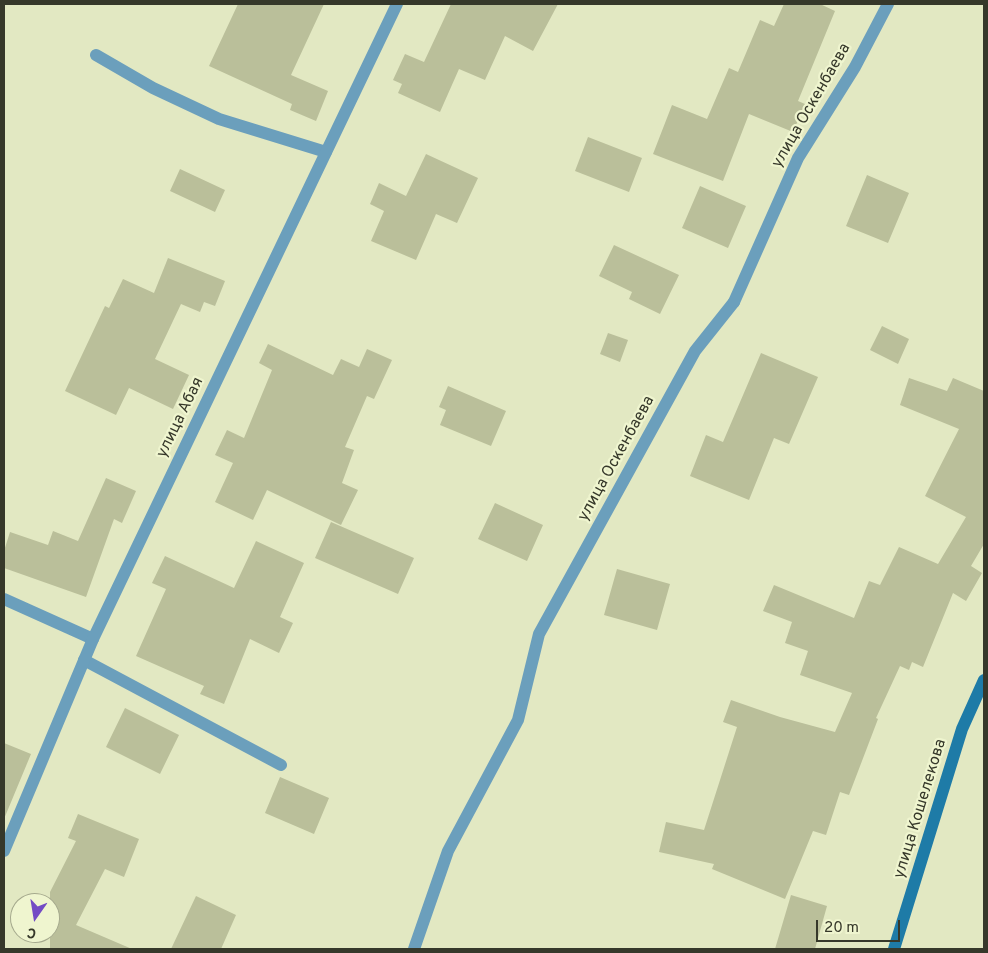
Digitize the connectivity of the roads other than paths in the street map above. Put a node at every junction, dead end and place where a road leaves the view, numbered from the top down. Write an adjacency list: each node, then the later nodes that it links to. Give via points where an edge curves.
1 (397, 4): 4 (street, улица Абая)
2 (888, 4): 11 (street, улица Оскенбаева, via 798,158 734,302 695,351 539,634 518,720 448,851)
3 (96, 55): 4 (street, via 153,88 219,119)
4 (326, 152): 6 (street, улица Абая)
5 (4, 599): 6 (street)
6 (93, 639): 7 (street, улица Абая)
7 (84, 660): 9 (street); 10 (street, улица Абая)
8 (984, 680): 12 (main road, улица Кошелекова, via 962,729)
9 (280, 765)
10 (4, 851)
11 (414, 949)
12 (894, 949)

